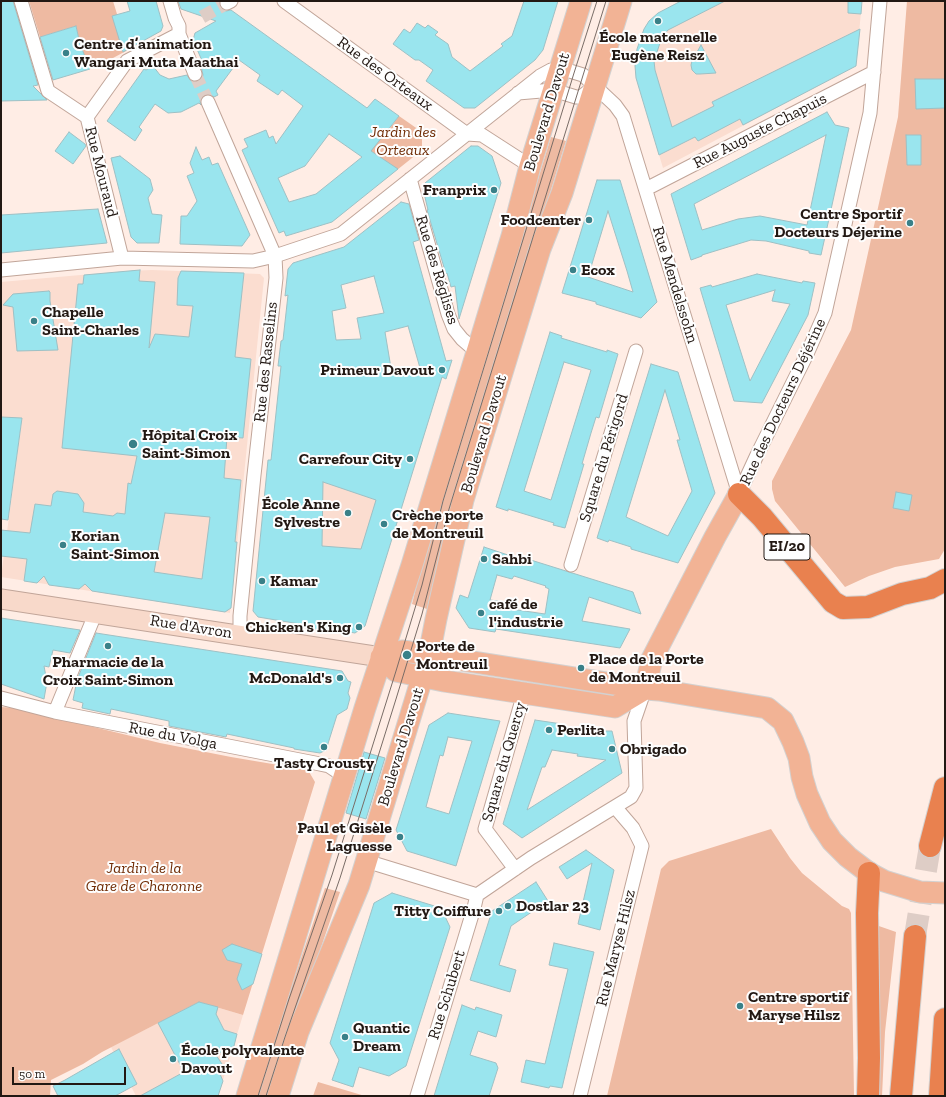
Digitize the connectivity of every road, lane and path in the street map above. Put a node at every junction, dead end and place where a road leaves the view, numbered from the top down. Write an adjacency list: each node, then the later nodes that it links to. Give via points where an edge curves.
1 (21, 1): 15 (street, via 48,92)
2 (170, 1): 7 (street)
3 (284, 1): 16 (street, Rue des Orteaux)
4 (580, 1): 8 (main road, Boulevard Davout)
5 (621, 1): 11 (main road, Boulevard Davout)
6 (880, 1): 9 (street, Rue des Docteurs Déjérine)
7 (179, 30): 10 (street); 15 (street, Rue Mouraud, via 127,60)
8 (560, 68): 11 (street, Rue Mendelssohn, via 583,75); 12 (main road, Boulevard Davout); 13 (street, via 540,76)
9 (874, 72): 19 (street, Rue Auguste Chapuis); 25 (street, Rue des Docteurs Déjérine, via 870,113 825,313)
10 (195, 74)
11 (595, 86): 12 (street, via 581,97); 19 (street, Rue Mendelssohn, via 623,116); 31 (main road, Boulevard Davout, via 562,193 540,249 463,500)
12 (553, 90): 13 (street); 17 (main road, Boulevard Davout)
13 (516, 94): 16 (street)
14 (208, 102): 20 (street, Rue des Rasselins)
15 (87, 117): 21 (street, Rue Mouraud)
16 (467, 134): 17 (street, Rue des Orteaux, via 482,135); 18 (street)
17 (530, 166): 24 (main road, Boulevard Davout)
18 (410, 179): 20 (street, via 341,234); 24 (street, Rue des Réglises, via 448,314 454,329)
19 (646, 190): 25 (street, Rue Mendelssohn)
20 (275, 256): 21 (street, via 254,261); 30 (street, Rue des Rasselins, via 276,278 253,483)
21 (122, 258): 22 (street)
22 (1, 270)
23 (636, 351): 26 (street, Square du Périgord)
24 (477, 352): 32 (main road, Boulevard Davout)
25 (739, 494): 27 (highway, EI/20, via 762,517 833,602 842,608 868,607 902,594 930,588); 34 (main road, Rue des Docteurs Déjérine, via 652,659)
26 (571, 565)
27 (945, 580)
28 (1, 598): 29 (street, Rue d'Avron)
29 (96, 612): 30 (street, Rue d'Avron); 37 (street)
30 (240, 635): 32 (street, Rue d'Avron)
31 (429, 655): 32 (main road, via 402,651); 33 (main road, Boulevard Davout); 34 (main road)
32 (381, 657): 33 (main road, via 396,671); 38 (main road, Boulevard Davout)
33 (423, 676): 35 (main road); 42 (main road, Boulevard Davout)
34 (645, 689): 35 (main road, via 615,707); 40 (street, via 634,721 636,788 631,797); 44 (main road, via 767,708 783,721 799,758 807,794 820,823 832,841)
35 (524, 693): 43 (street, Square du Quercy, via 485,829)
36 (1, 698): 37 (street, Rue du Volga)
37 (55, 712): 38 (street, Rue du Volga, via 329,766)
38 (344, 776): 49 (main road, Boulevard Davout)
39 (945, 788): 41 (highway)
40 (615, 807): 43 (street); 52 (street, Rue Maryse Hilsz, via 633,828 642,846)
41 (930, 846)
42 (366, 861): 46 (street); 50 (main road, Boulevard Davout, via 356,894 298,1032)
43 (515, 869): 46 (street)
44 (869, 873): 45 (main road, via 884,881 920,892); 53 (highway)
45 (945, 893)
46 (476, 895): 51 (street, Rue Schubert)
47 (914, 936): 54 (highway)
48 (945, 1019): 55 (highway)
49 (247, 1096)
50 (278, 1096)
51 (417, 1096)
52 (580, 1096)
53 (868, 1096)
54 (901, 1096)
55 (940, 1096)

